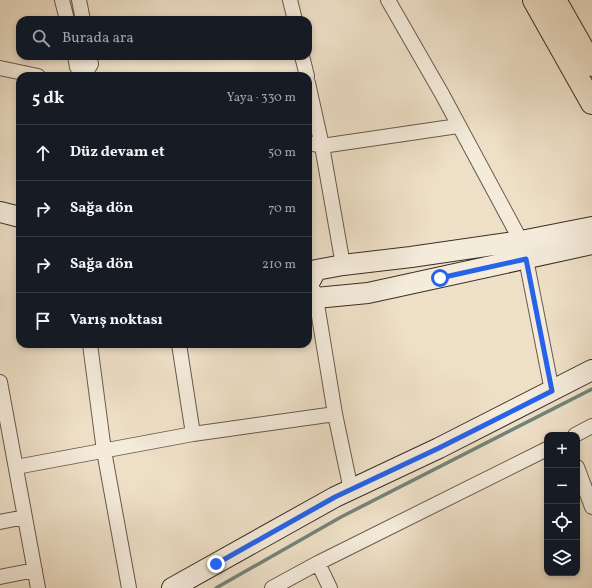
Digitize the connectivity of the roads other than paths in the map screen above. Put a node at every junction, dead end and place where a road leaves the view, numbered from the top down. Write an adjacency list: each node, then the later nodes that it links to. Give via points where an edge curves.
1 (62, 0): 7 (street)
2 (79, 0): 8 (street)
3 (290, 0): 9 (street)
4 (388, 0): 21 (street)
5 (534, 0): 19 (main road)
6 (555, 0): 13 (main road)
7 (66, 16)
8 (82, 16)
9 (294, 16)
10 (76, 60): 16 (street)
11 (90, 60): 17 (street, via 91,64)
12 (303, 60): 18 (street)
13 (592, 65)
14 (0, 68): 15 (street)
15 (19, 72)
16 (81, 72)
17 (86, 72)
18 (305, 72)
19 (592, 103)
20 (312, 118): 22 (street)
21 (458, 126): 22 (street); 27 (street)
22 (315, 145): 28 (street)
23 (0, 212): 24 (street)
24 (16, 216)
25 (592, 227): 27 (street)
26 (592, 244): 27 (street)
27 (524, 250): 28 (street, via 411,257); 30 (street, via 368,293); 36 (street)
28 (343, 266): 29 (street, via 316,270)
29 (312, 287)
30 (312, 291)
31 (312, 296): 37 (street)
32 (91, 348): 43 (street)
33 (180, 348): 41 (street)
34 (592, 370): 36 (street)
35 (0, 382): 39 (street)
36 (552, 391): 46 (street)
37 (335, 414): 41 (street); 46 (street)
38 (592, 426): 40 (street)
39 (5, 432): 44 (street)
40 (580, 432)
41 (193, 434): 43 (street)
42 (544, 450): 50 (street)
43 (104, 451): 44 (street); 54 (street)
44 (16, 467): 48 (street)
45 (577, 468): 47 (street)
46 (351, 490): 55 (street)
47 (592, 507)
48 (25, 517): 49 (street); 51 (street)
49 (0, 522)
50 (318, 563): 56 (street); 57 (street)
51 (35, 570): 52 (street); 53 (street)
52 (0, 577)
53 (38, 588)
54 (129, 588)
55 (172, 588)
56 (272, 588)
57 (330, 588)

